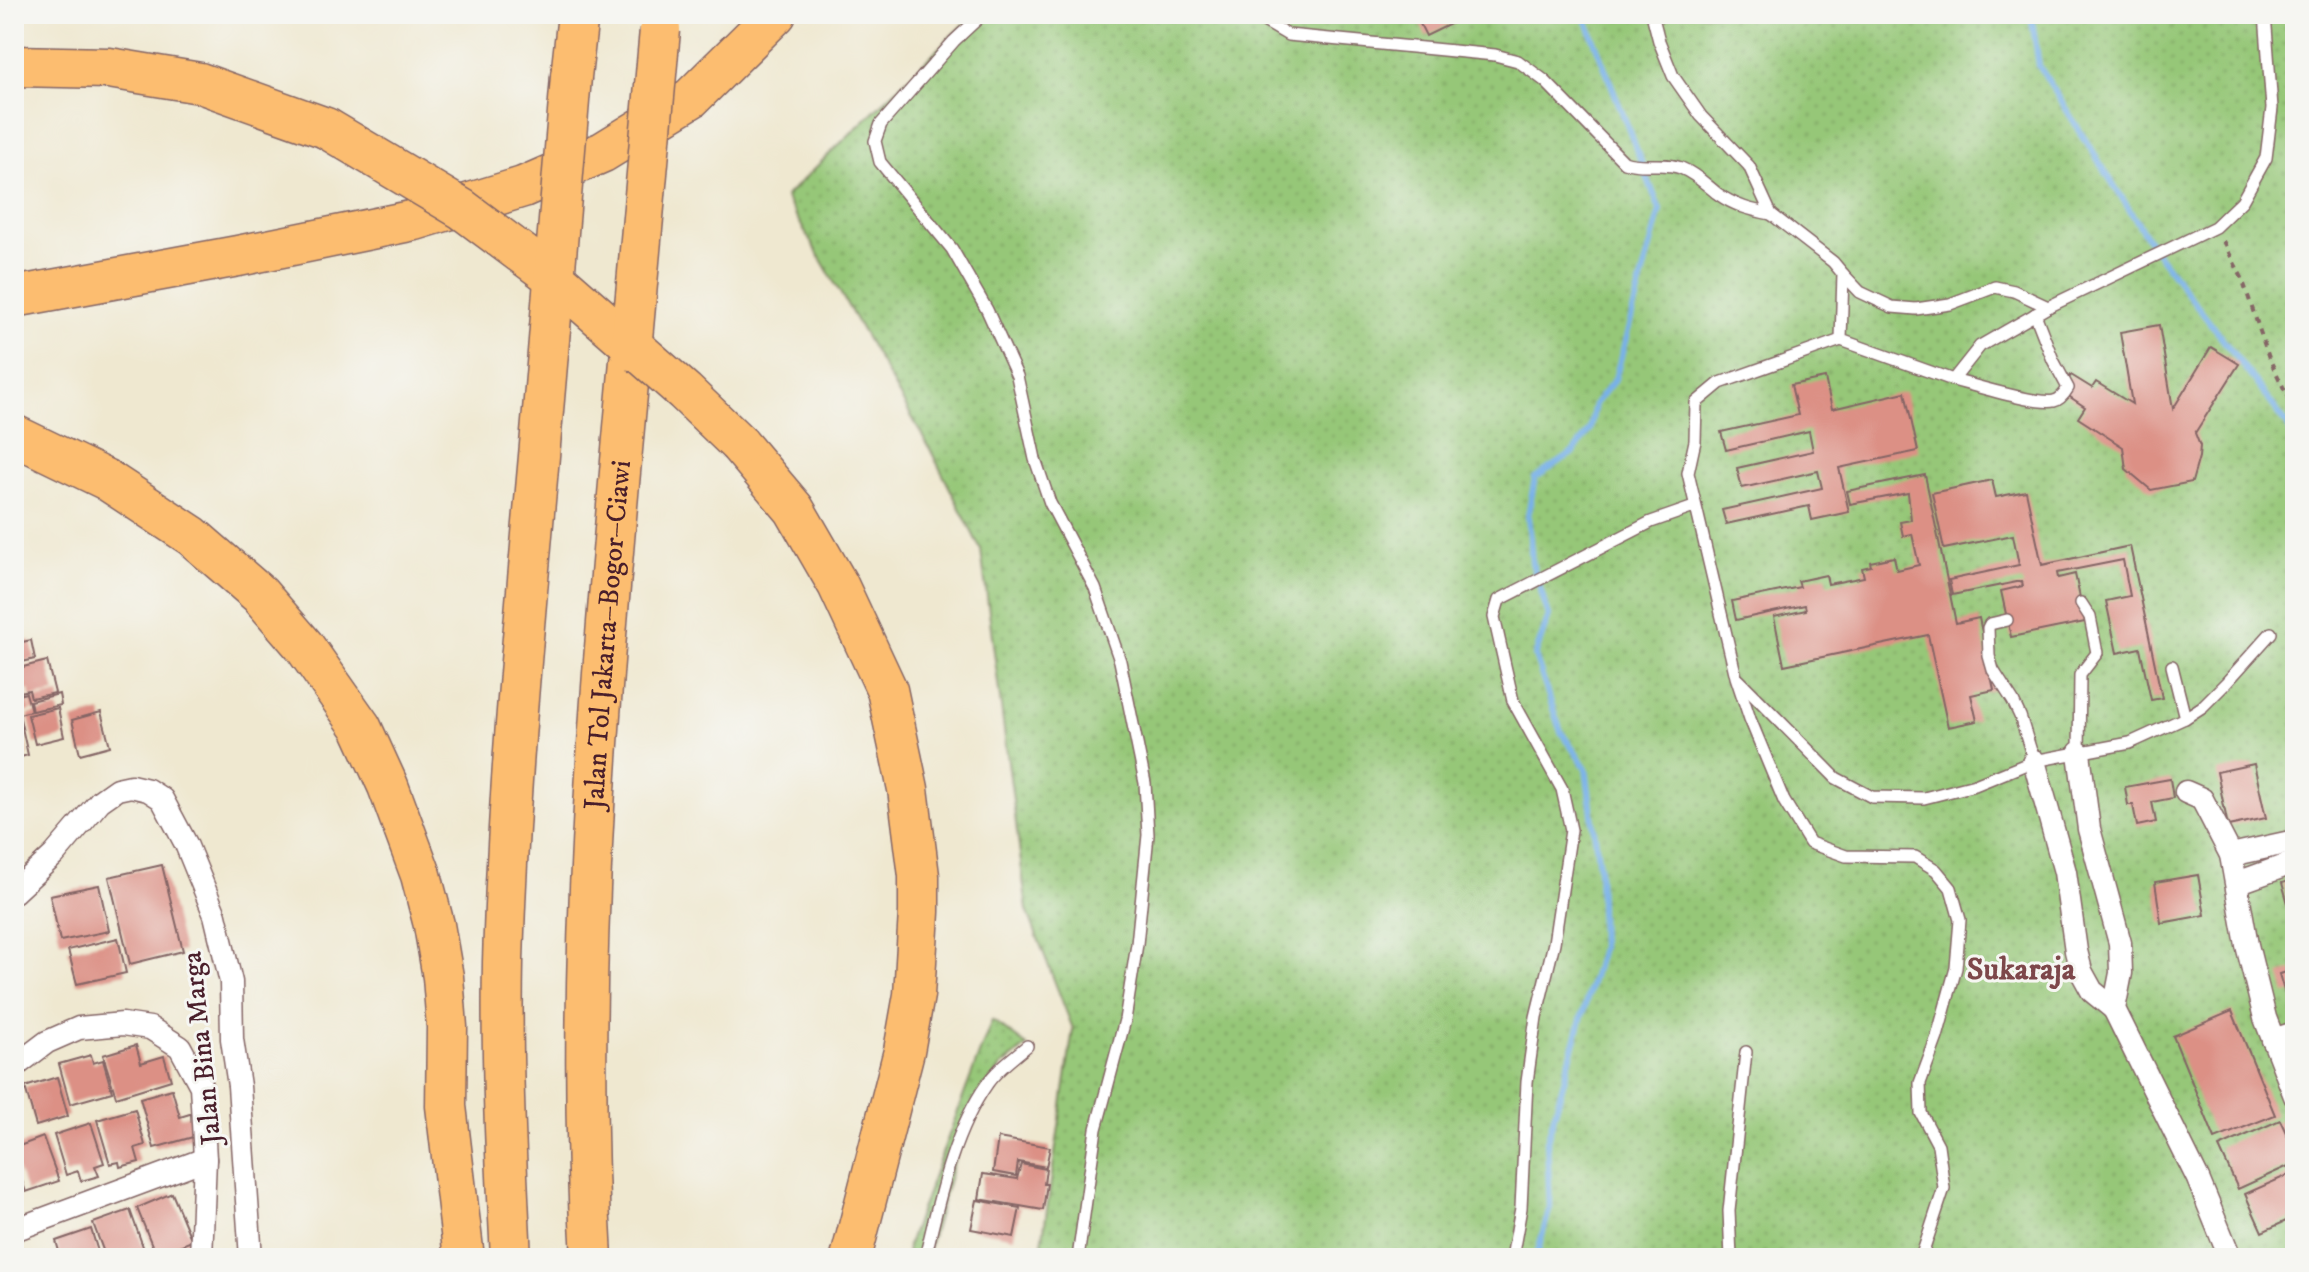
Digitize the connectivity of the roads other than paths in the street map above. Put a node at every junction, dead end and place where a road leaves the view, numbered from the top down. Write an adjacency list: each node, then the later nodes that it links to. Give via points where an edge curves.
1 (578, 14): 44 (highway, bridge, via 520,670 503,963)
2 (776, 14): 11 (highway, via 691,98 603,152 523,187 415,220)
3 (983, 14): 48 (lane, via 890,112 877,133 875,150 952,249 1017,376 1050,503 1095,588 1120,661 1145,783 1148,835 1137,944 1125,1020 1096,1129)
4 (1252, 14): 9 (lane, via 1288,35 1518,61 1545,81 1624,162 1637,167 1677,166 1743,209)
5 (1652, 14): 9 (lane, via 1673,76 1701,116 1749,166)
6 (2265, 14): 12 (lane, via 2272,108 2266,158 2242,201 2215,227)
7 (661, 22): 45 (highway, Jalan Tol Jakarta–Bogor–Ciawi, bridge, via 591,827 586,1169)
8 (14, 66): 46 (highway, bridge, via 109,68 200,83 326,128 462,209 556,279 739,444 794,509 838,585 887,690 919,876 914,995)
9 (1771, 214): 10 (lane)
10 (1843, 274): 12 (lane, via 1860,292 1892,307 1950,304 1995,287); 14 (lane)
11 (14, 297)
12 (2048, 307): 13 (lane)
13 (2035, 314): 15 (lane, via 1980,346); 15 (lane, via 2068,388 2062,396 2054,401 2025,398)
14 (1841, 340): 15 (lane); 17 (lane, via 1720,383 1696,403 1688,473)
15 (1953, 380)
16 (14, 435): 43 (highway, via 107,480 192,536 260,595 361,727 421,875 434,925 446,1015 446,1106)
17 (1694, 507): 22 (lane); 49 (lane, via 1651,522 1499,600 1494,617 1513,701 1562,789 1571,830 1527,1082 1521,1208)
18 (2081, 603): 24 (lane, via 2090,617 2097,653 2080,675)
19 (2007, 620): 25 (lane, via 1990,624 1989,656 2020,716)
20 (2271, 633): 23 (lane, via 2202,707)
21 (2172, 666): 23 (lane)
22 (1736, 677): 25 (lane, via 1836,778 1872,797 1924,798); 51 (lane, via 1784,801 1810,843 1846,856 1915,857 1951,888 1960,920 1956,968 1920,1083 1921,1113 1938,1145 1944,1188)
23 (2185, 718): 24 (lane, via 2130,743)
24 (2079, 753): 25 (lane); 32 (street, via 2089,829 2120,943)
25 (2034, 761): 32 (street, via 2062,861 2081,971 2092,991)
26 (2186, 792): 28 (street, via 2202,799)
27 (2295, 841): 28 (street)
28 (2231, 855): 30 (street)
29 (2295, 862): 30 (street)
30 (2237, 883): 34 (street, via 2247,945)
31 (14, 892): 42 (street, Jalan Bina Marga, via 117,789 131,786 162,799 215,915 231,982)
32 (2114, 1009): 52 (street, via 2198,1179)
33 (2295, 1033): 34 (street)
34 (2273, 1040): 38 (street)
35 (1027, 1046): 47 (lane, via 986,1084 964,1127)
36 (1746, 1052): 50 (lane, via 1729,1211)
37 (14, 1067): 39 (street, via 47,1042 79,1028 150,1028 180,1047 201,1086)
38 (2295, 1096)
39 (205, 1159): 40 (street); 41 (street)
40 (14, 1230)
41 (201, 1258)
42 (251, 1258)
43 (464, 1258)
44 (511, 1258)
45 (592, 1258)
46 (851, 1258)
47 (925, 1258)
48 (1078, 1258)
49 (1512, 1258)
50 (1731, 1258)
51 (1921, 1258)
52 (2228, 1258)

